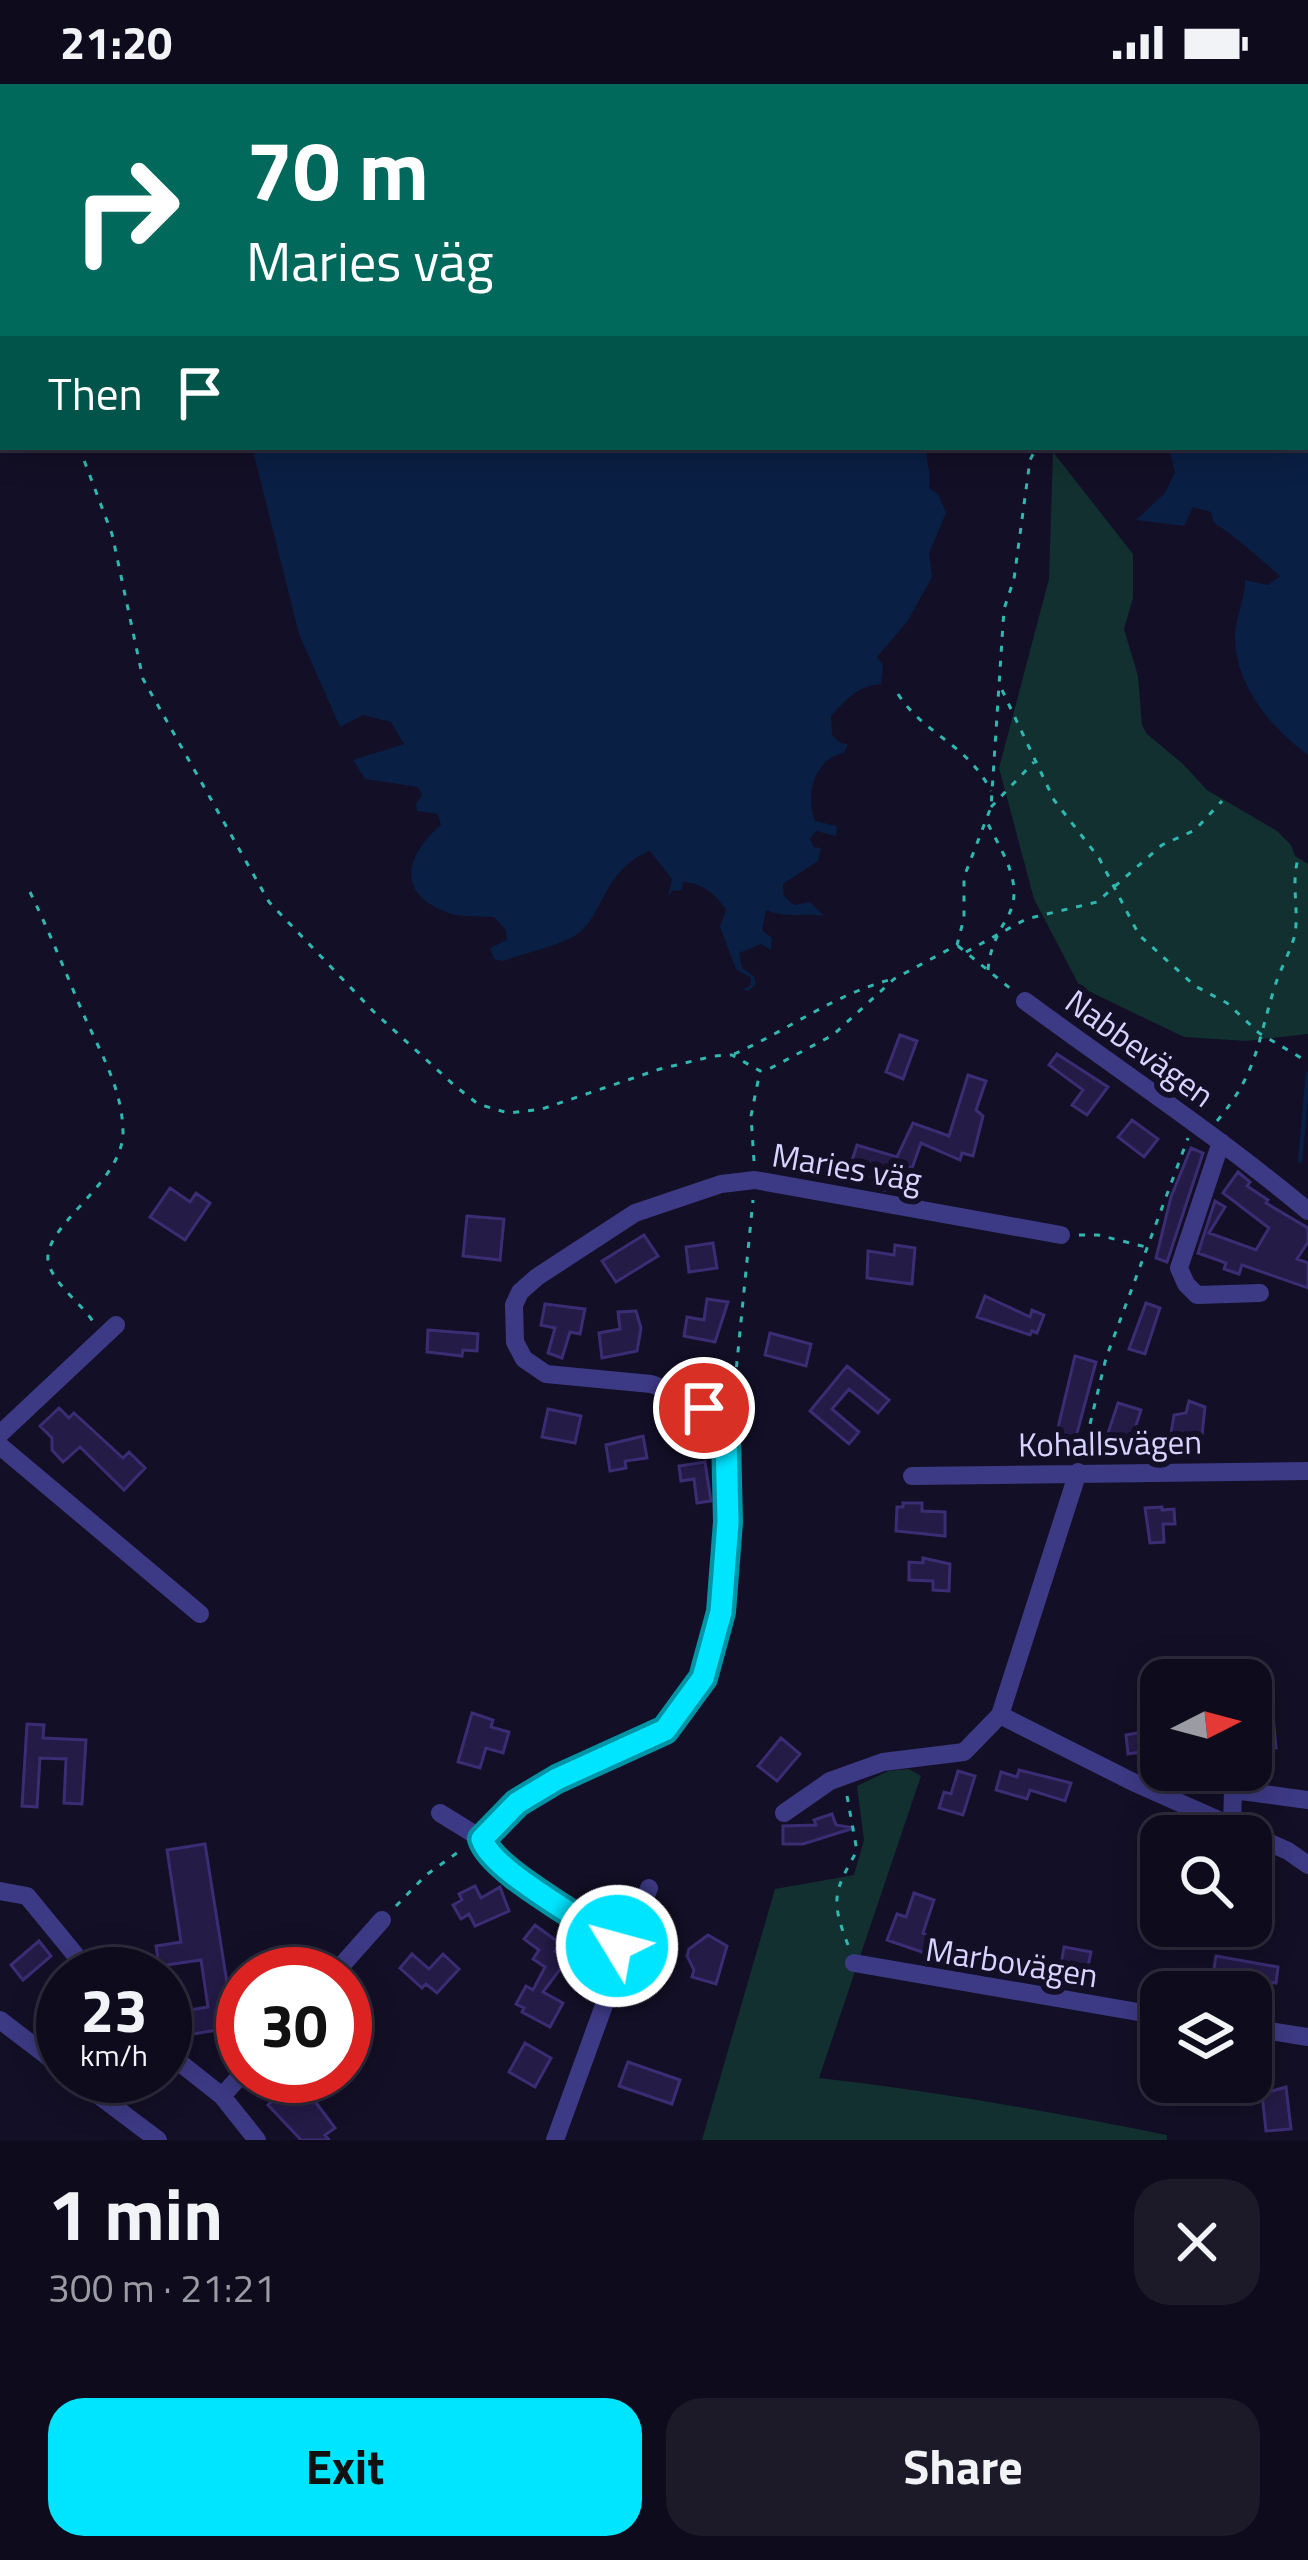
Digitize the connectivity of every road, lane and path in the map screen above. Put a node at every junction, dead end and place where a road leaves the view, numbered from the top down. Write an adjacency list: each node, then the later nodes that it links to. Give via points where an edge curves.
1 (80, 450): 20 (path, via 112,535 143,679 269,902 373,1011 454,1086 508,1113)
2 (1035, 450): 3 (path, via 1004,609)
3 (1001, 689): 5 (path); 6 (path)
4 (898, 694): 6 (path, via 965,752)
5 (1035, 760): 8 (path); 11 (path)
6 (992, 793): 8 (path)
7 (1222, 800): 11 (path)
8 (991, 807): 9 (path)
9 (987, 823): 13 (path, via 1015,891); 14 (path, via 964,877)
10 (1298, 860): 19 (path, via 1294,934)
11 (1114, 891): 13 (path); 19 (path, via 1153,950)
12 (30, 892): 30 (path, via 121,1113 113,1166 47,1250 50,1267 95,1324)
13 (996, 934): 15 (path); 16 (path)
14 (956, 945): 15 (path); 17 (path)
15 (966, 952): 16 (path)
16 (988, 970): 18 (path)
17 (894, 979): 20 (path, via 832,1000); 22 (path, via 832,1034)
18 (1025, 1001): 23 (street, Nabbevägen)
19 (1264, 1037): 21 (path); 23 (path, via 1244,1083)
20 (732, 1055): 22 (path)
21 (1305, 1062)
22 (760, 1071): 24 (path)
23 (1207, 1134): 25 (street, Nabbevägen); 27 (path); 28 (street, Nabbevägen, via 1180,1268 1197,1295)
24 (755, 1180): 26 (street, Maries väg); 32 (path); 32 (street, Maries väg, via 635,1214 537,1277 514,1305 515,1342 546,1374 673,1391 704,1408)
25 (1308, 1211)
26 (1061, 1235): 27 (path)
27 (1148, 1247): 35 (path, via 1106,1358)
28 (1260, 1293)
29 (116, 1325): 30 (street)
30 (98, 1342): 31 (street)
31 (0, 1434)
32 (726, 1437): 45 (street, via 721,1612 688,1704 654,1737 517,1803)
33 (0, 1446): 37 (street)
34 (1308, 1471): 35 (street, Kohallsvägen)
35 (1078, 1472): 36 (street, Kohallsvägen); 38 (street)
36 (912, 1475)
37 (200, 1614)
38 (1000, 1715): 39 (street, via 964,1752 902,1757); 43 (street)
39 (843, 1777): 42 (street); 54 (path, via 857,1851 839,1882 835,1911)
40 (1308, 1800): 44 (street, via 1233,1790)
41 (440, 1813): 45 (street)
42 (784, 1813)
43 (1205, 1815)
44 (1232, 1815)
45 (482, 1839): 50 (path, via 426,1875); 53 (street, via 492,1859)
46 (1272, 1844): 47 (street)
47 (1308, 1865)
48 (649, 1888): 53 (street)
49 (0, 1891): 51 (street, via 27,1896)
50 (382, 1920): 52 (street)
51 (69, 1947)
52 (358, 1947)
53 (623, 1953): 66 (street)
54 (854, 1964): 55 (street, Marbovägen)
55 (1140, 2012)
56 (0, 2020): 59 (street)
57 (1272, 2032): 58 (street)
58 (1308, 2036)
59 (36, 2047)
60 (192, 2072): 61 (street)
61 (216, 2091)
62 (109, 2103): 64 (street)
63 (228, 2103): 65 (street)
64 (158, 2140)
65 (257, 2140)
66 (555, 2140)

